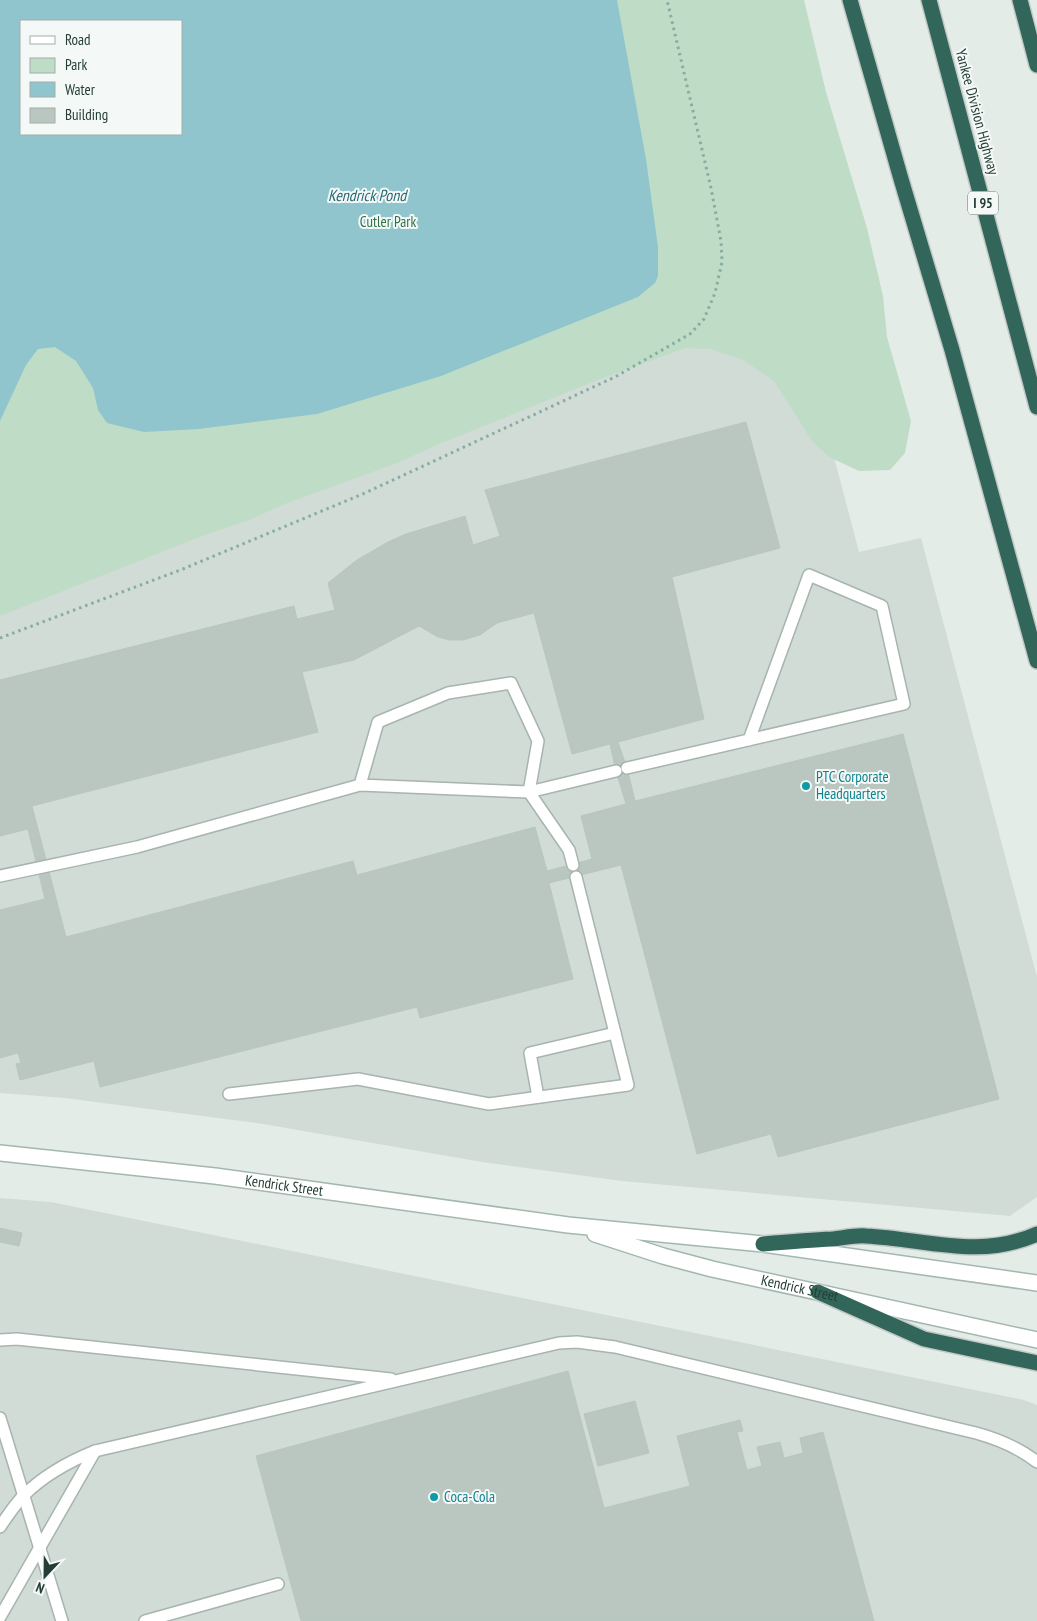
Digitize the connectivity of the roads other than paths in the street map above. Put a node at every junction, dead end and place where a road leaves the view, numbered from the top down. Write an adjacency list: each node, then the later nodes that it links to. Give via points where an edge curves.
1 (850, 0): 6 (highway, via 952,350)
2 (929, 0): 5 (highway, Yankee Division Highway / I 95)
3 (1020, 0): 4 (highway)
4 (1037, 65)
5 (1037, 407)
6 (1037, 661)
7 (748, 740): 7 (lane, via 809,575 882,606 904,704); 9 (lane)
8 (360, 785): 9 (lane); 9 (lane, via 378,722 448,693 511,683 538,741); 11 (lane, via 137,847)
9 (529, 792): 10 (lane, via 569,850)
10 (573, 865)
11 (0, 876)
12 (576, 877): 13 (lane)
13 (615, 1032): 15 (lane, via 530,1053); 15 (lane, via 628,1085)
14 (229, 1094): 15 (lane, via 358,1078 489,1104)
15 (538, 1097)
16 (0, 1153): 17 (main road, Kendrick Street, via 215,1176)
17 (568, 1225): 19 (main road, Kendrick Street); 21 (main road, Kendrick Street, via 663,1256)
18 (1037, 1234): 19 (highway, via 1014,1242 975,1247 865,1236)
19 (763, 1244): 20 (main road, Kendrick Street)
20 (1037, 1283)
21 (818, 1292): 23 (main road, Kendrick Street); 24 (highway, via 924,1339)
22 (0, 1340): 25 (lane)
23 (1037, 1340)
24 (1037, 1363)
25 (400, 1380): 27 (lane); 28 (lane, via 542,1346 596,1344 976,1433 1026,1453)
26 (0, 1418): 29 (lane)
27 (95, 1451): 29 (lane, via 59,1469); 31 (lane)
28 (1037, 1462)
29 (24, 1496): 30 (lane); 31 (lane)
30 (0, 1527)
31 (40, 1548): 33 (lane); 34 (lane)
32 (278, 1584): 35 (lane)
33 (0, 1617)
34 (62, 1621)
35 (145, 1621)

